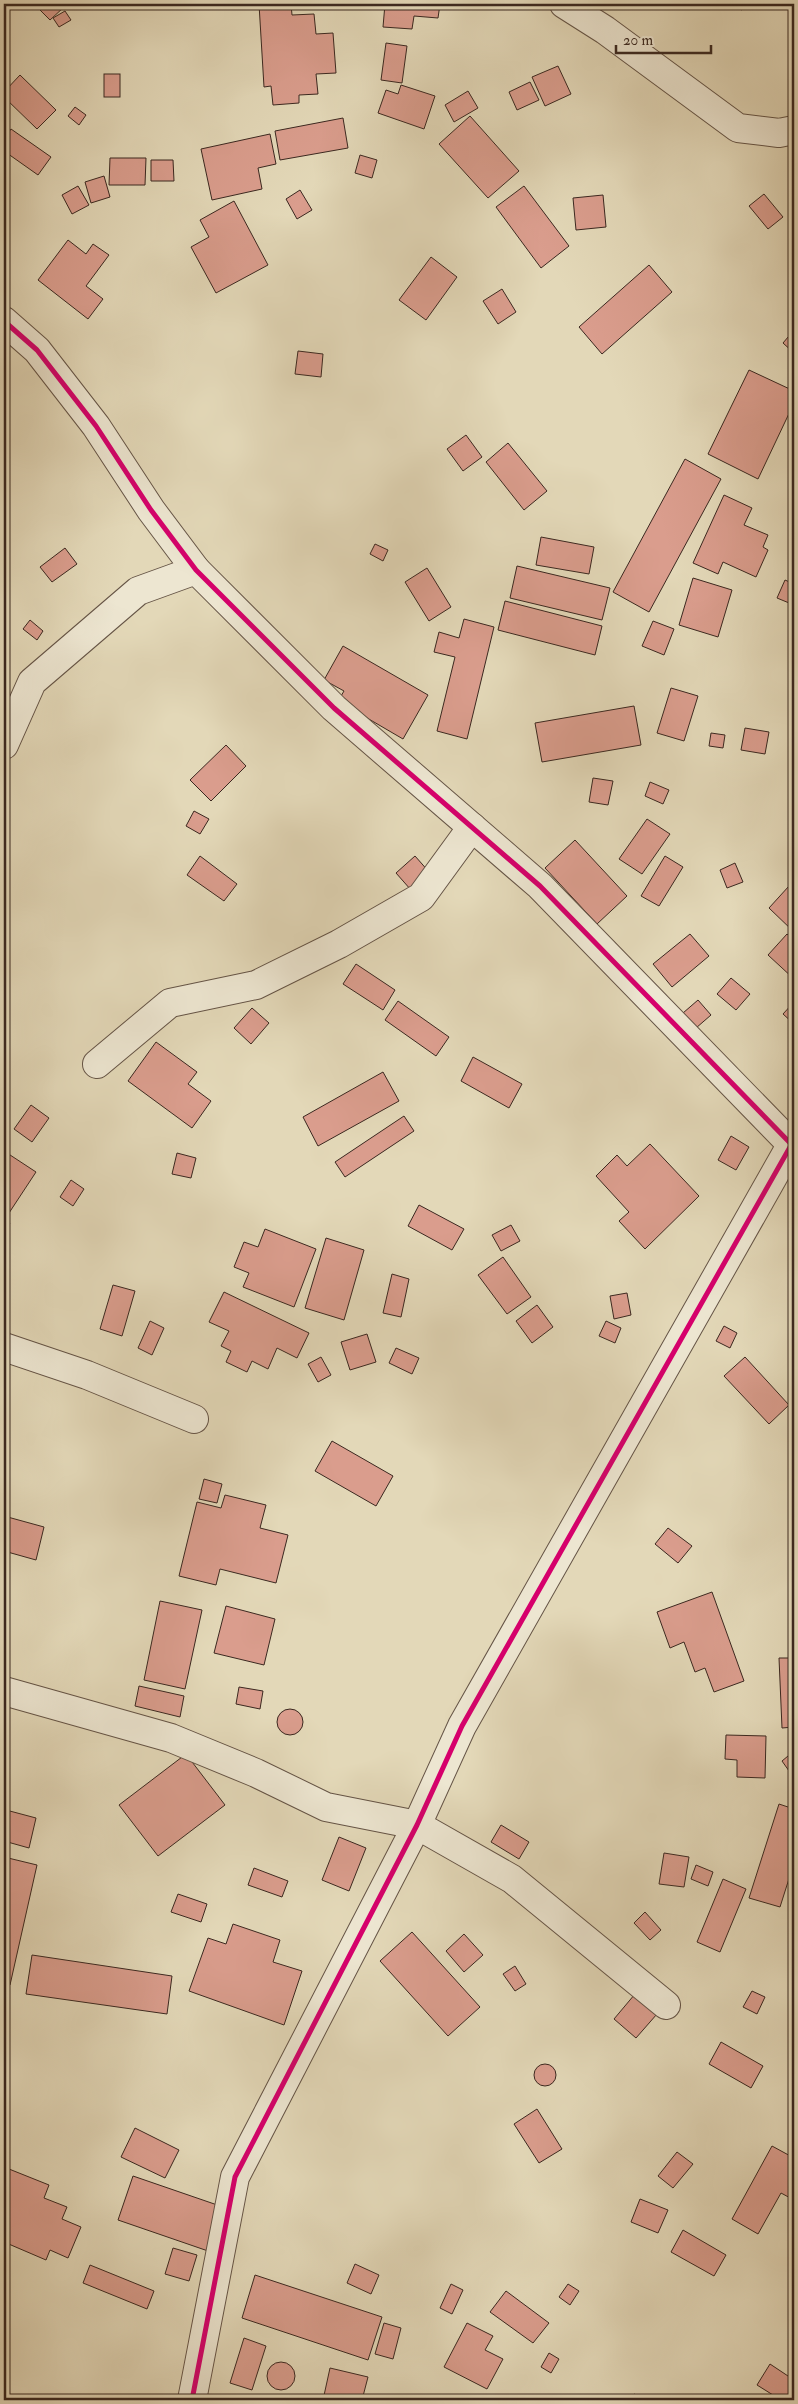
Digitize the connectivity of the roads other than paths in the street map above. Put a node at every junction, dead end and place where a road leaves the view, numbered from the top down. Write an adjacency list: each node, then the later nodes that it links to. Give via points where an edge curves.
1 (564, 4): 2 (street, via 605,30 738,128 779,133)
2 (794, 130)
3 (4, 321): 4 (street, via 37,350 90,419)
4 (196, 570): 5 (street, via 138,591 32,682); 6 (street, via 334,708)
5 (4, 745)
6 (472, 827): 7 (street, via 421,897 339,944 256,985 170,1003); 8 (street, via 540,886)
7 (97, 1064)
8 (793, 1144): 12 (street, via 462,1726)
9 (4, 1347): 10 (street, via 87,1375)
10 (194, 1419)
11 (4, 1691): 12 (street, via 171,1738 256,1773 326,1807)
12 (417, 1825): 13 (street, via 512,1879); 14 (street, via 235,2176)
13 (666, 2005)
14 (192, 2400)

